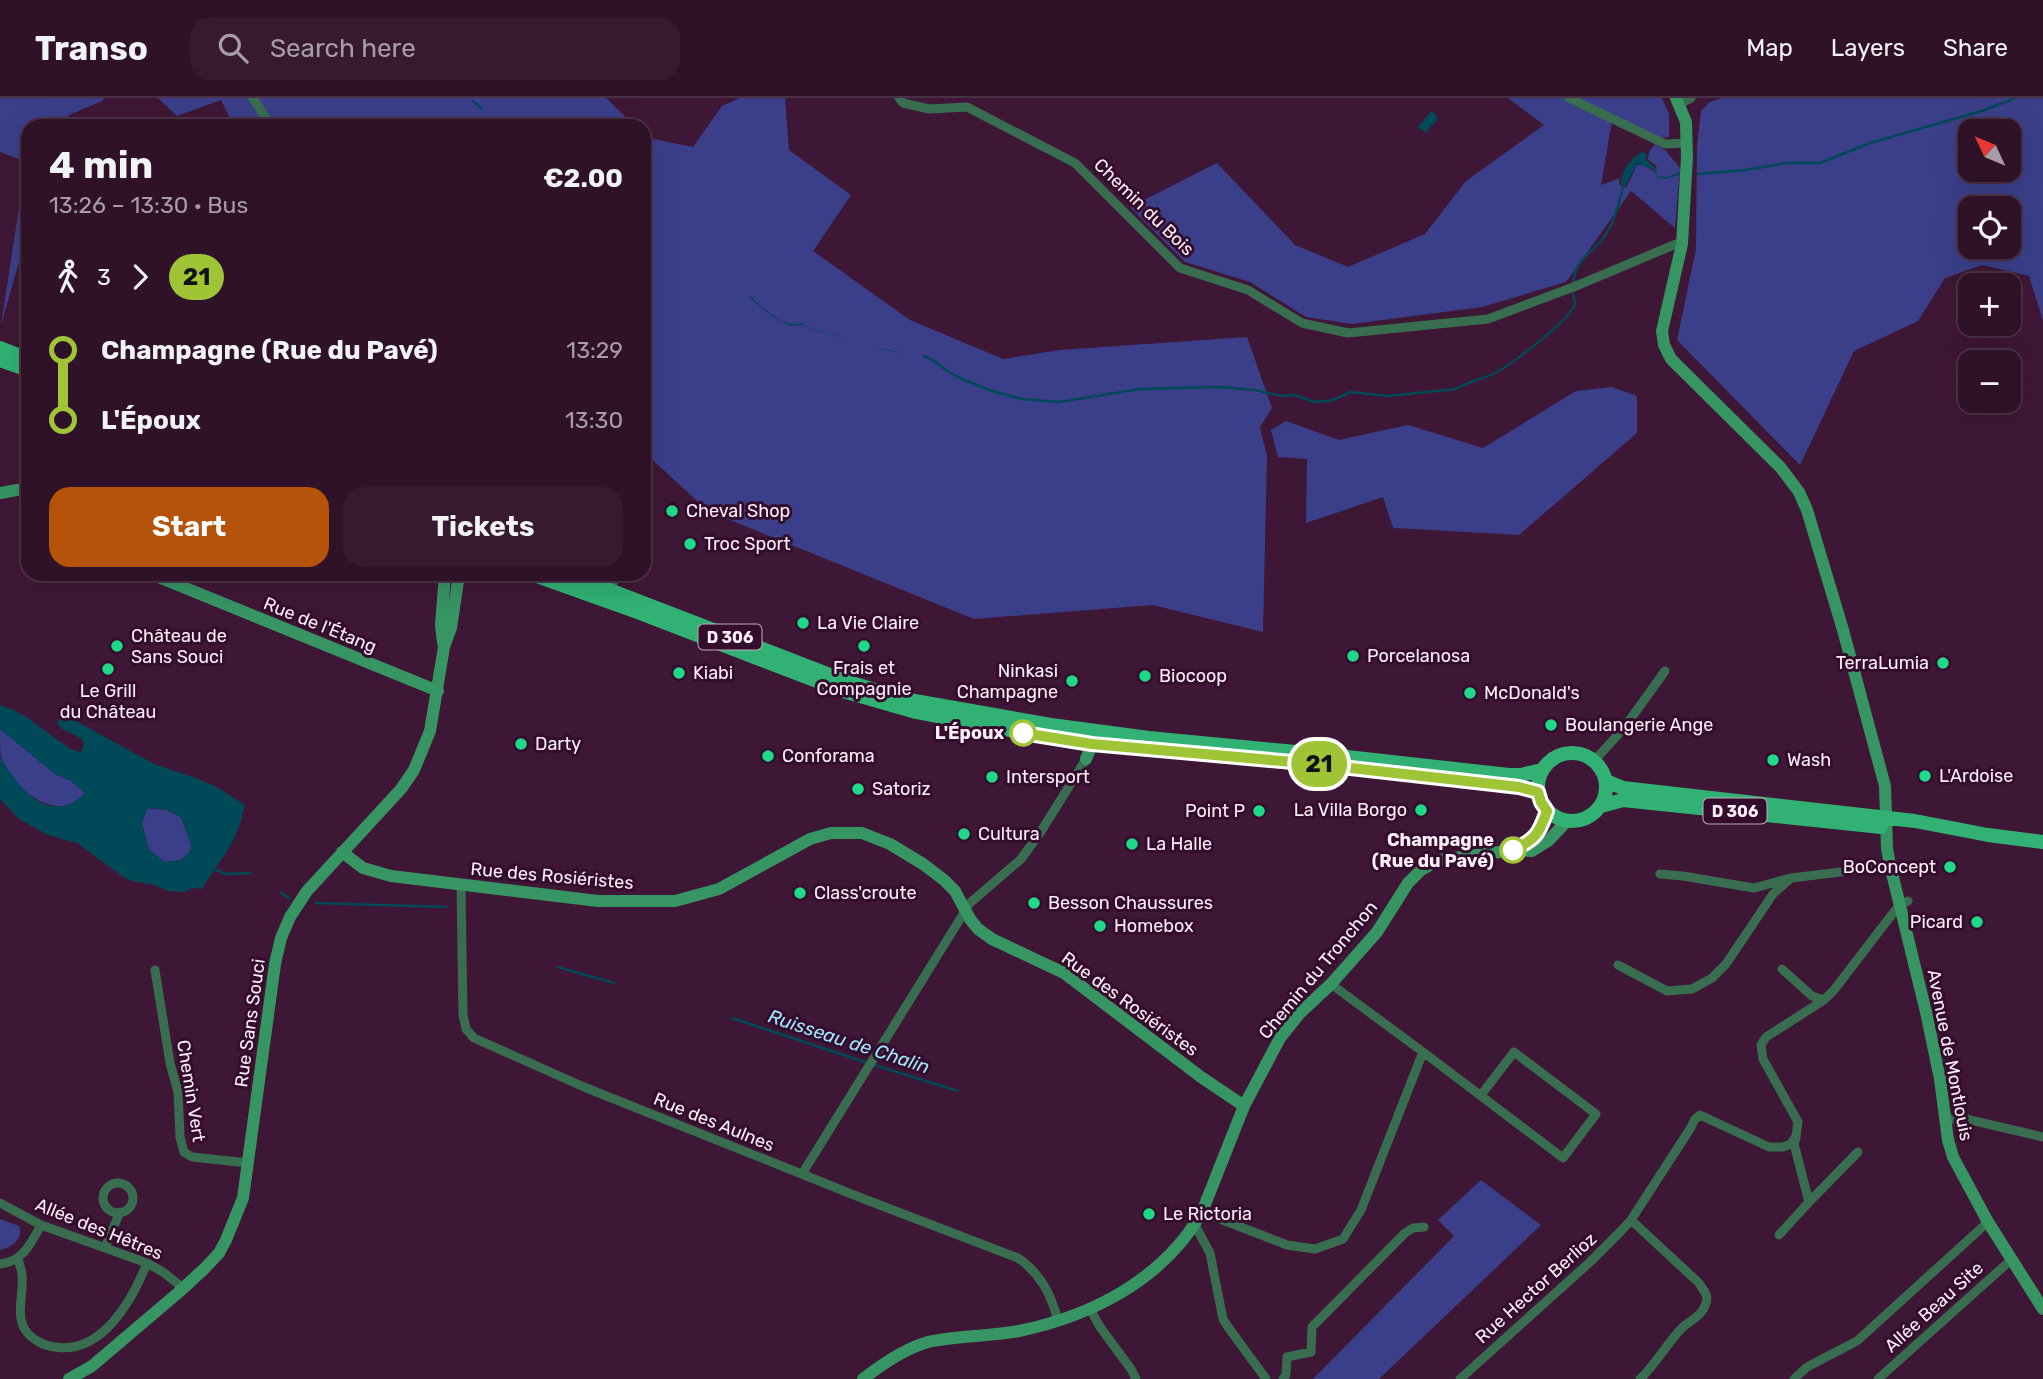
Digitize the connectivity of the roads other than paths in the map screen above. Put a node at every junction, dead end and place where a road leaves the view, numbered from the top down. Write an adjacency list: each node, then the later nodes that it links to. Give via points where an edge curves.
1 (253, 98): 5 (street)
2 (899, 98): 7 (street, Chemin du Bois, via 929,109 967,107 1076,163 1180,268 1248,290 1303,323 1348,333 1488,319)
3 (1569, 98): 6 (street, via 1665,144)
4 (1682, 100): 6 (street)
5 (266, 119)
6 (1687, 143): 7 (street)
7 (1682, 244): 34 (street, Avenue de Montlouis, via 1662,331 1664,345 1671,359 1782,468 1799,492 1820,549 1885,786)
8 (0, 348): 9 (main road)
9 (21, 356)
10 (0, 360): 11 (main road)
11 (21, 368)
12 (21, 489): 13 (street)
13 (0, 493)
14 (168, 581): 23 (street, Rue de l'Étang)
15 (443, 581): 21 (street, Rue Sans Souci)
16 (458, 581): 21 (street, Rue Sans Souci)
17 (556, 581): 20 (main road, D 306)
18 (581, 581): 20 (main road, D 306)
19 (614, 581): 20 (street)
20 (610, 596): 24 (main road, D 306, via 640,613 861,698 1023,733)
21 (444, 648): 23 (street, Rue Sans Souci)
22 (1665, 671): 26 (street)
23 (438, 691): 38 (street, Rue Sans Souci, via 430,731 414,770)
24 (1095, 738): 25 (street); 27 (main road, D 306, via 1149,738 1509,775); 29 (main road, D 306)
25 (1086, 760): 44 (street, via 1021,859)
26 (1594, 761): 27 (main road, via 1569,753 1553,758); 28 (main road)
27 (1542, 770): 29 (main road)
28 (1606, 781): 30 (main road); 33 (main road, D 306, via 1623,788)
29 (1538, 792): 31 (main road)
30 (1601, 806): 32 (main road, via 1586,818); 33 (main road, D 306, via 1623,800)
31 (1547, 811): 32 (main road); 37 (street, via 1535,837)
32 (1567, 821): 37 (street, Chemin du Tronchon, via 1532,851)
33 (1869, 821): 34 (main road)
34 (1886, 823): 35 (main road, via 1914,830); 35 (main road, via 1914,821); 39 (street, Avenue de Montlouis)
35 (1983, 834): 36 (main road)
36 (2043, 842)
37 (1514, 850): 48 (street, Chemin du Tronchon, via 1439,860 1421,870 1377,932)
38 (342, 852): 42 (street, Rue des Rosiéristes, via 378,873); 57 (street, Rue Sans Souci, via 307,891 281,938)
39 (1890, 866): 41 (street); 43 (street, Avenue de Montlouis)
40 (1660, 874): 41 (street, via 1754,888)
41 (1791, 878): 45 (street, via 1773,894 1726,964 1692,989 1667,991)
42 (461, 886): 44 (street, Rue des Rosiéristes, via 598,901 675,901 719,889 810,839 847,831 890,844 922,864 955,891); 58 (street, Rue des Aulnes, via 463,1016 474,1038)
43 (1904, 903): 49 (street); 53 (street, Avenue de Montlouis)
44 (966, 911): 52 (street, Rue des Rosiéristes, via 992,939 1064,973); 58 (street)
45 (1618, 965)
46 (1782, 969): 49 (street, via 1812,996)
47 (155, 970): 57 (street, Chemin Vert, via 178,1092 184,1152 192,1157)
48 (1331, 984): 50 (street); 52 (street, Chemin du Tronchon, via 1280,1038)
49 (1824, 999): 54 (street, via 1766,1037 1761,1045 1763,1059 1798,1122)
50 (1423, 1052): 51 (street); 62 (street, via 1361,1210 1343,1239 1315,1249 1287,1245)
51 (1481, 1095): 51 (street, via 1563,1158 1596,1114 1514,1052)
52 (1244, 1106): 62 (street, Chemin du Tronchon)
53 (1945, 1119): 55 (street, via 1966,1119); 64 (street, Avenue de Montlouis, via 1953,1157)
54 (1797, 1136): 59 (street, via 1794,1144); 63 (street, Rue Hector Berlioz, via 1791,1144 1769,1147 1700,1115)
55 (2043, 1137)
56 (1858, 1152): 59 (street)
57 (248, 1163): 74 (street, Rue Sans Souci, via 243,1198 226,1240)
58 (802, 1174): 77 (street, Rue des Aulnes, via 1017,1258 1041,1278)
59 (1809, 1202): 68 (street)
60 (0, 1203): 66 (street, Allée des Hêtres)
61 (120, 1212): 69 (street)
62 (1202, 1212): 65 (street, Chemin du Tronchon)
63 (1631, 1220): 83 (street, Rue Hector Berlioz); 84 (street, via 1707,1294 1701,1314 1677,1333)
64 (1988, 1222): 71 (street, Avenue de Montlouis); 85 (street, via 1857,1341 1807,1367)
65 (1195, 1224): 75 (street, Chemin du Tronchon, via 1152,1270); 81 (street, via 1210,1253 1223,1319)
66 (41, 1225): 69 (street, Allée des Hêtres); 70 (street)
67 (1424, 1227): 82 (street, via 1405,1233 1312,1327 1311,1352 1287,1357)
68 (1779, 1235)
69 (105, 1247): 72 (street, Allée des Hêtres)
70 (18, 1259): 72 (street, via 23,1327 46,1346 66,1349 84,1344 118,1318); 73 (street)
71 (2012, 1259): 76 (street, Avenue de Montlouis); 86 (street, Allée Beau Site)
72 (147, 1263): 74 (street, Allée des Hêtres)
73 (0, 1264)
74 (183, 1288): 78 (street, Rue Sans Souci, via 113,1350)
75 (1090, 1309): 77 (street, Chemin du Tronchon); 80 (street)
76 (2043, 1309)
77 (1058, 1321): 79 (street, Chemin du Tronchon, via 926,1343)
78 (69, 1379)
79 (863, 1379)
80 (1136, 1379)
81 (1266, 1379)
82 (1283, 1379)
83 (1460, 1379)
84 (1640, 1379)
85 (1794, 1379)
86 (1878, 1379)

